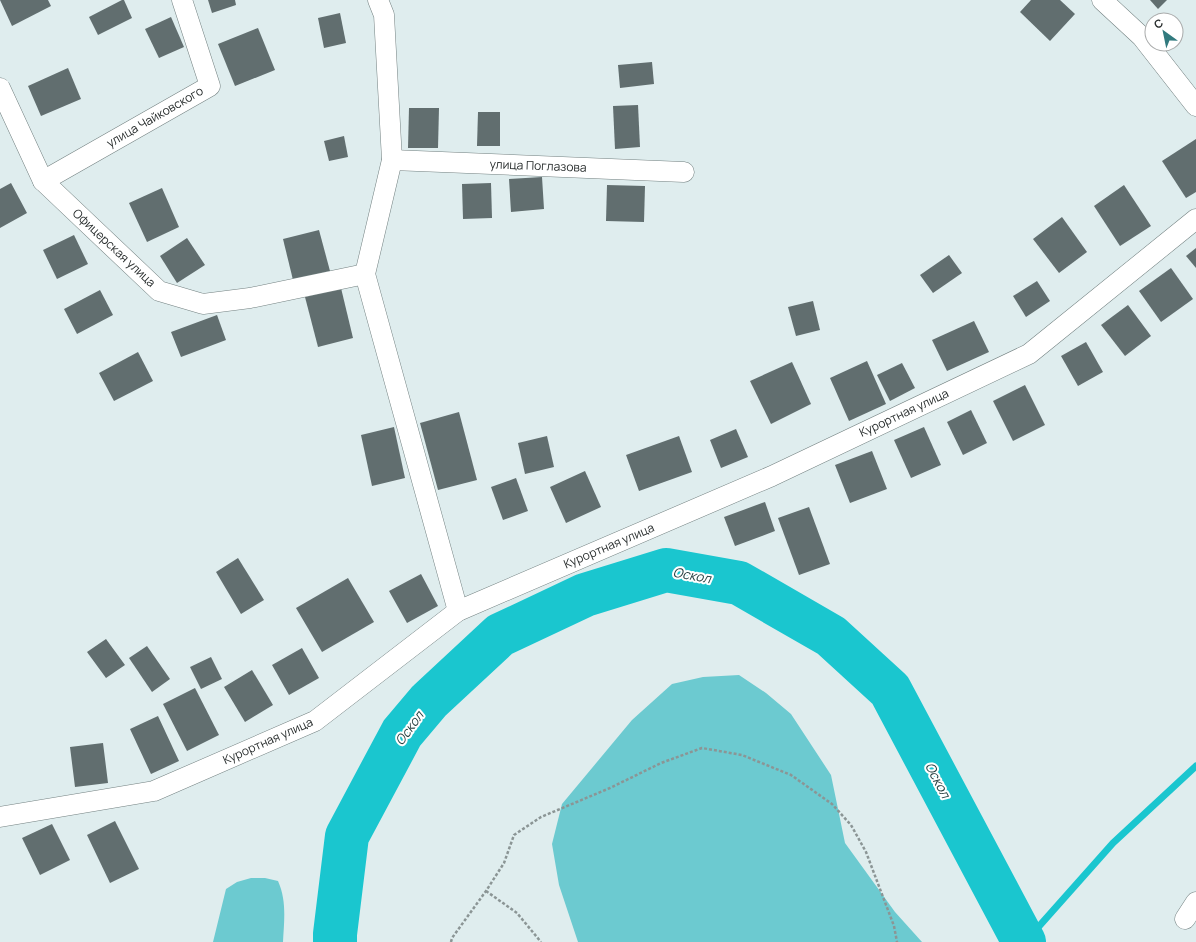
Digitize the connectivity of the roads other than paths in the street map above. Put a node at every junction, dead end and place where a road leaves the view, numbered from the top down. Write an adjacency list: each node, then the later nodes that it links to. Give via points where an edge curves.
1 (182, 0): 8 (street, улица Чайковского, via 210,86)
2 (378, 0): 6 (street, via 384,14)
3 (1102, 0): 5 (street, via 1142,37)
4 (0, 88): 8 (street, Офицерская улица)
5 (1196, 106)
6 (392, 160): 7 (street, улица Поглазова); 10 (street)
7 (684, 172)
8 (43, 181): 10 (street, Офицерская улица, via 159,292 203,304 250,298)
9 (1196, 219): 11 (street, Курортная улица, via 1029,354 772,476)
10 (365, 274): 11 (street)
11 (458, 611): 12 (street, Курортная улица, via 315,721 154,791)
12 (0, 816)
13 (1196, 902): 14 (street)
14 (1185, 919)

